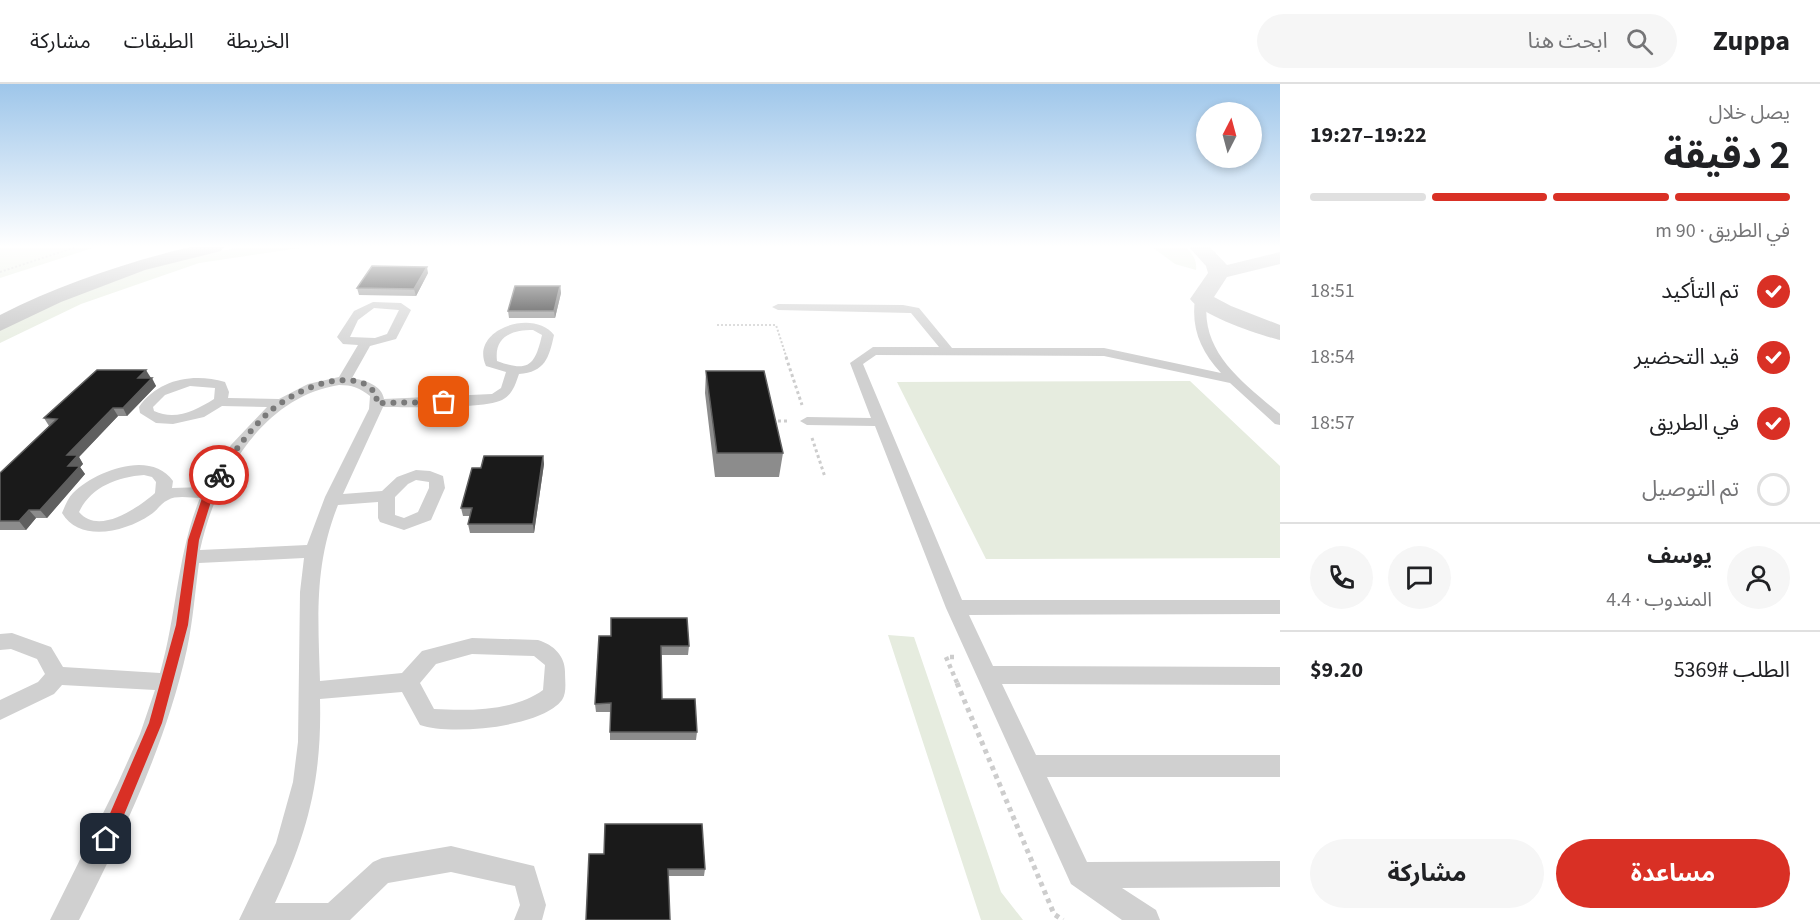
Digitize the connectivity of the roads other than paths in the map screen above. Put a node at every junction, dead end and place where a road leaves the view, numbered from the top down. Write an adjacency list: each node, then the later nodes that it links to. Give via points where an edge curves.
1 (43, 286): 5 (main road)
2 (83, 286): 7 (main road)
3 (1210, 286): 4 (street)
4 (1201, 299): 8 (street); 12 (lane, via 1202,333)
5 (0, 306)
6 (778, 307): 10 (lane, via 915,310)
7 (0, 324)
8 (1280, 333)
9 (366, 342): 9 (lane, via 392,336 405,310 400,306 373,305 360,309 343,337 347,341); 13 (lane)
10 (948, 351): 12 (lane, via 1104,352); 19 (lane, via 873,351 856,363)
11 (513, 370): 11 (lane, via 542,360 548,335 544,331 538,327 515,327 503,330 494,339 491,363); 16 (lane, via 507,390 496,398)
12 (1234, 380): 18 (lane)
13 (344, 381): 15 (lane, via 306,390); 16 (lane, via 367,385 377,395)
14 (219, 402): 14 (lane, via 223,396 220,385 204,381 158,394 146,407 152,417 173,420 199,414); 15 (lane)
15 (281, 403): 20 (lane, via 248,435)
16 (376, 403): 23 (lane)
17 (807, 421): 19 (lane)
18 (1280, 421)
19 (880, 422): 27 (lane)
20 (209, 492): 21 (lane); 25 (lane)
21 (163, 495): 21 (lane, via 167,486 159,472 134,470 88,486 78,495 70,513 82,524 111,524 142,513)
22 (387, 496): 23 (lane)
23 (333, 500): 24 (lane)
24 (314, 551): 25 (lane); 34 (lane)
25 (191, 557): 32 (lane, via 182,625)
26 (1280, 607): 27 (lane)
27 (956, 608): 29 (lane)
28 (0, 642): 30 (lane, via 12,641 44,653)
29 (983, 666): 31 (lane); 36 (lane)
30 (57, 676): 32 (lane); 35 (lane, via 46,688)
31 (1280, 676)
32 (166, 682): 42 (lane, via 155,723 106,839)
33 (408, 682): 33 (lane, via 428,718 468,721 534,709 554,694 555,662 538,648 472,646 429,657); 34 (lane)
34 (308, 691): 40 (lane, via 308,762 300,809 280,867)
35 (0, 710)
36 (1029, 766): 37 (lane); 39 (lane)
37 (1280, 766)
38 (1280, 874): 39 (lane)
39 (1080, 875): 44 (lane)
40 (253, 918): 41 (lane)
41 (333, 919): 43 (lane, via 382,870 451,859 525,875 533,905)
42 (64, 920)
43 (528, 920)
44 (1146, 920)

